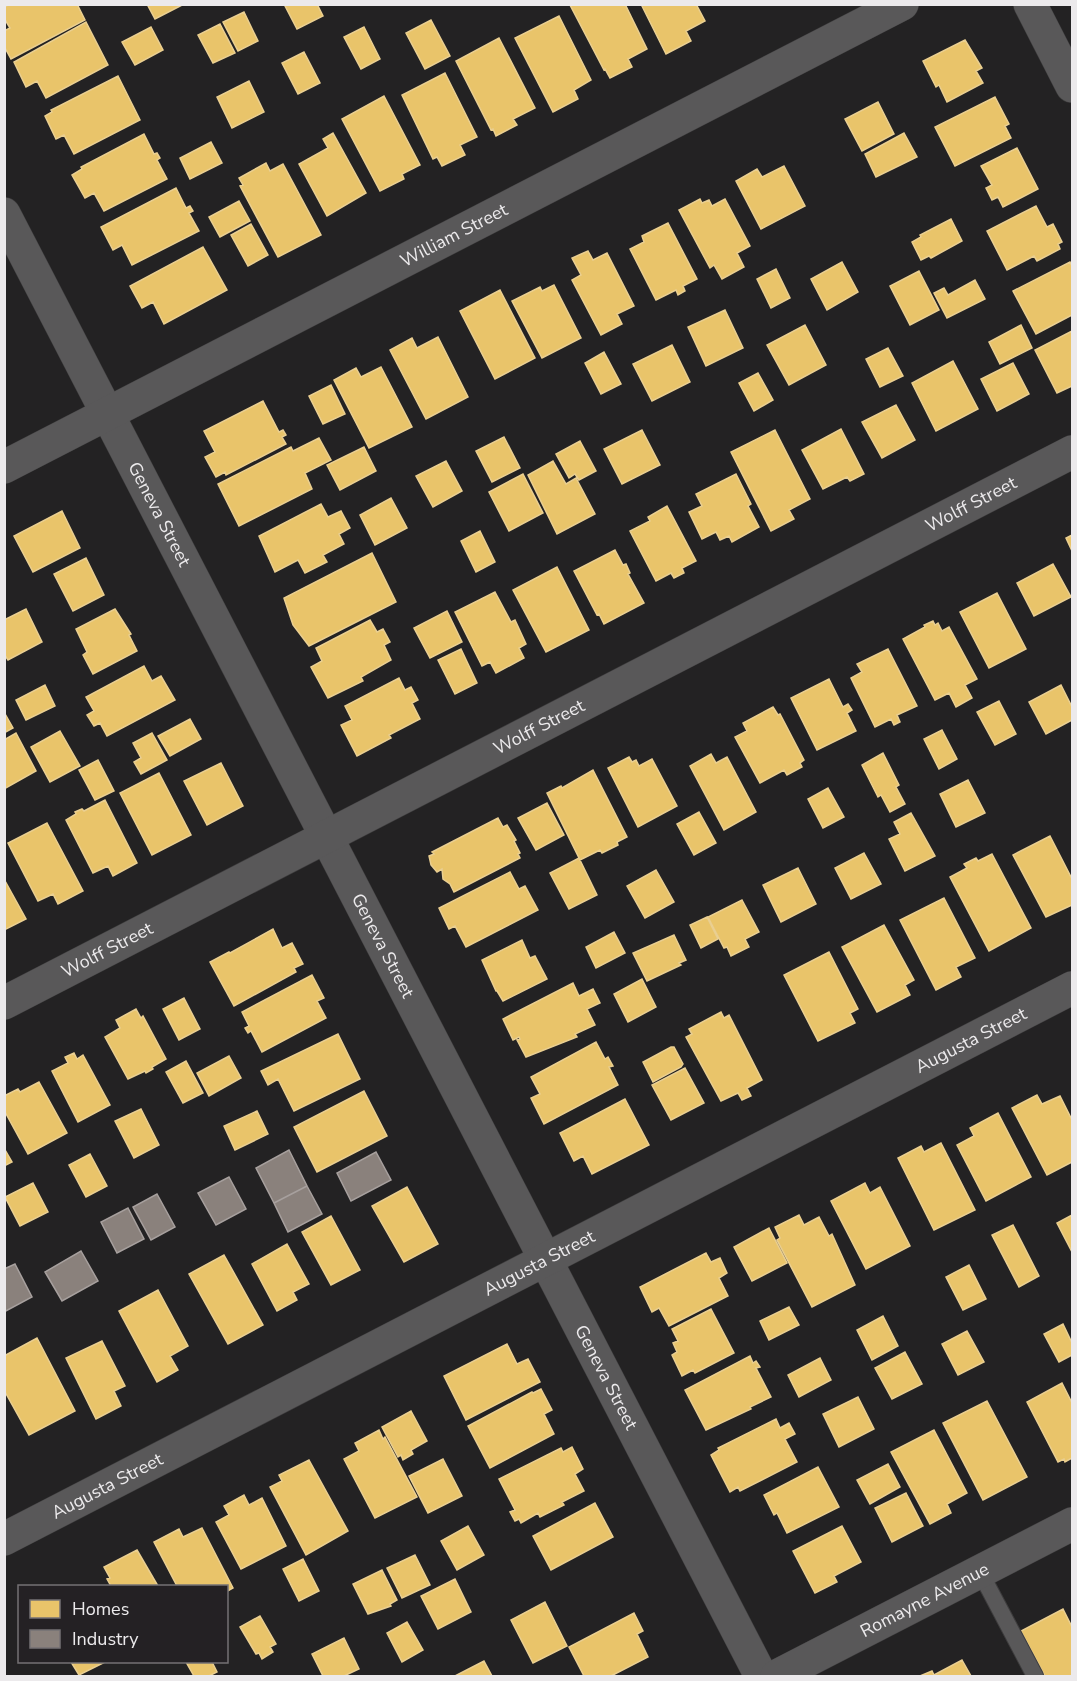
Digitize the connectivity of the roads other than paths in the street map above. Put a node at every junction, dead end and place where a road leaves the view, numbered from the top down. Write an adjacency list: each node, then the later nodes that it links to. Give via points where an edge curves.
1 (902, 4): 5 (street, William Street)
2 (1030, 4): 3 (street)
3 (1072, 86)
4 (4, 214): 5 (street, Geneva Street)
5 (108, 414): 7 (street, William Street); 8 (street, Geneva Street)
6 (1072, 452): 8 (street, Wolff Street)
7 (4, 467)
8 (327, 837): 10 (street, Wolff Street); 11 (street, Geneva Street)
9 (1072, 988): 11 (street, Augusta Street)
10 (4, 1003)
11 (546, 1259): 13 (street, Augusta Street); 15 (street, Geneva Street)
12 (1072, 1524): 14 (street, Romayne Avenue)
13 (4, 1539)
14 (980, 1572): 16 (street, Romayne Avenue); 17 (lane)
15 (762, 1677)
16 (777, 1677)
17 (1035, 1677)

